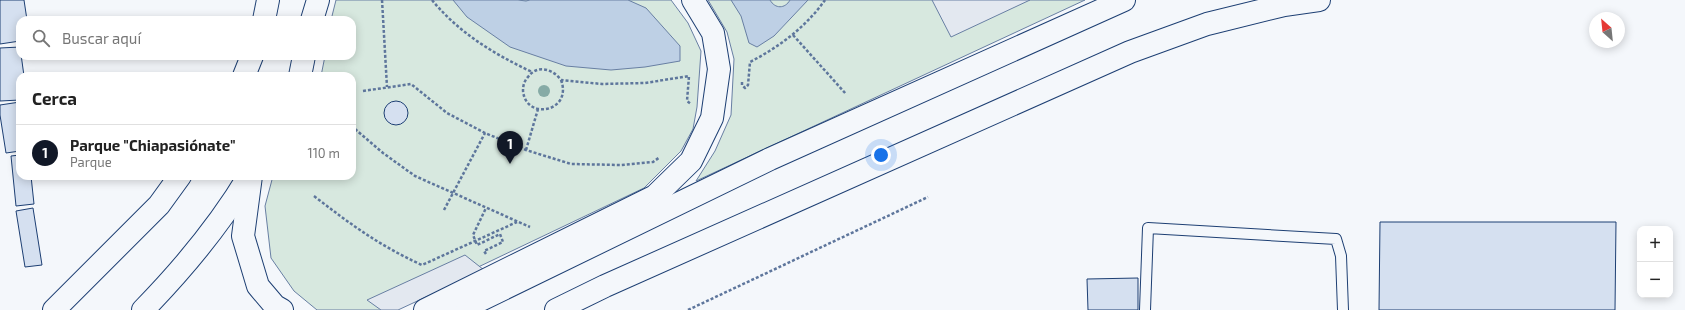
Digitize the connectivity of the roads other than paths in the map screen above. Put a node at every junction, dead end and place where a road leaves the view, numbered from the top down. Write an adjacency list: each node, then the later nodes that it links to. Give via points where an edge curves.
1 (268, 0): 6 (main road)
2 (318, 0): 7 (main road)
3 (693, 0): 18 (main road, via 713,32 719,69 712,118 691,161 655,196)
4 (1124, 0): 19 (main road, via 770,159)
5 (1319, 0): 20 (main road, via 1284,5 1207,24 1130,52)
6 (265, 16)
7 (313, 16)
8 (250, 60): 10 (main road)
9 (303, 60): 11 (main road)
10 (246, 72)
11 (301, 72)
12 (177, 180): 15 (main road, via 159,205)
13 (247, 180): 16 (main road, via 233,203 165,287)
14 (250, 180): 17 (main road, via 243,236 258,286 275,306)
15 (54, 310)
16 (143, 310)
17 (282, 310)
18 (425, 310)
19 (460, 310)
20 (556, 310)
21 (1145, 310): 22 (lane, via 1148,228 1336,239 1341,256)
22 (1343, 310)

